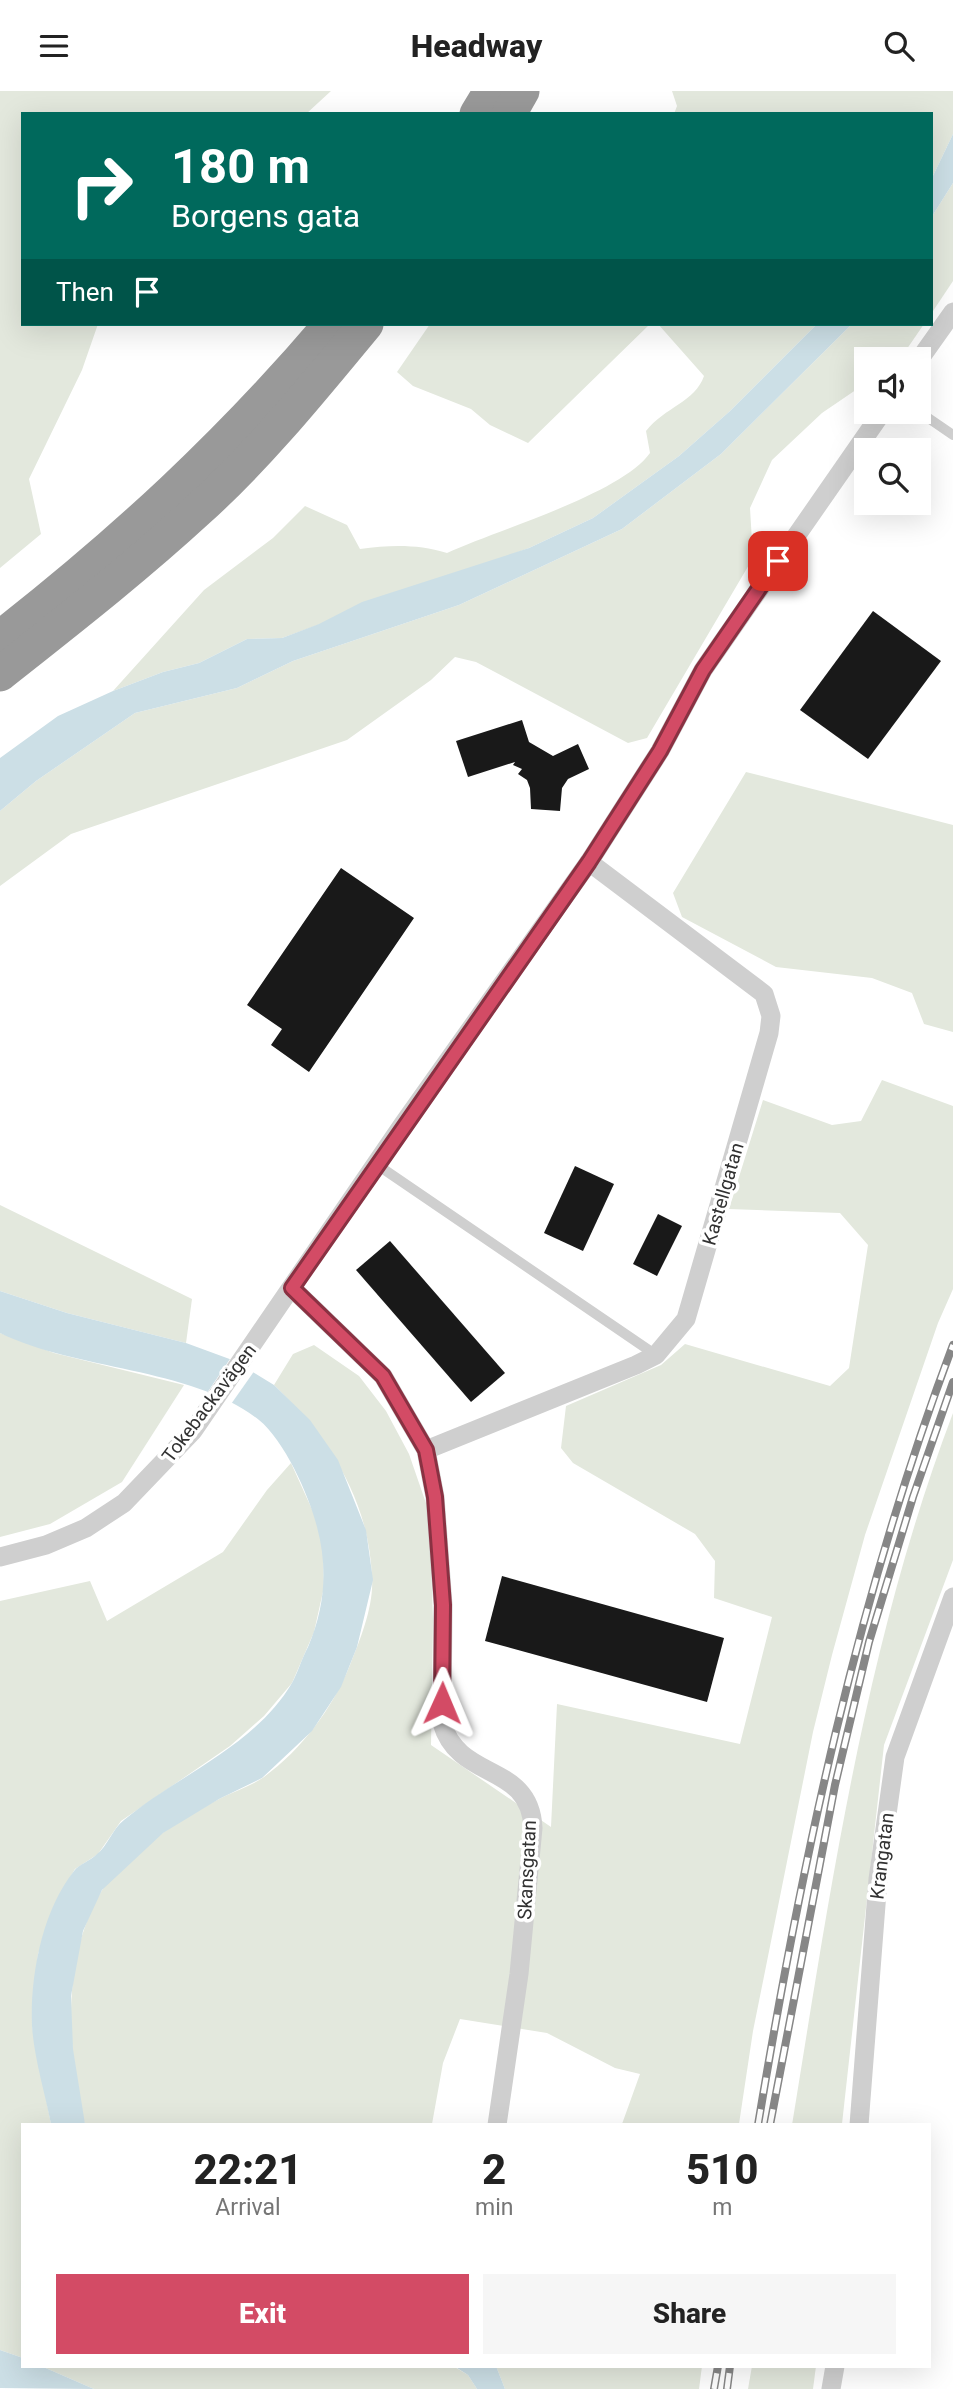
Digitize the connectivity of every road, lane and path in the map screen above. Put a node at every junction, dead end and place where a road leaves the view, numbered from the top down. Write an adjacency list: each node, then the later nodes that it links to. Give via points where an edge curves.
1 (491, 91): 3 (highway)
2 (522, 91): 4 (highway)
3 (478, 112)
4 (510, 112)
5 (953, 312): 8 (street)
6 (329, 326): 12 (highway, via 273,392 180,486)
7 (364, 326): 13 (highway, via 293,413 200,509)
8 (929, 347)
9 (931, 420): 11 (lane)
10 (874, 424): 14 (street, Tokebackavägen, via 703,670 660,751)
11 (953, 435)
12 (0, 638)
13 (0, 674)
14 (589, 862): 15 (street, Tokebackavägen); 17 (street, Kastellgatan, via 748,979 769,1002 769,1033 687,1319)
15 (376, 1164): 16 (street, Tokebackavägen); 17 (lane)
16 (292, 1288): 18 (street, Skansgatan, via 383,1376); 19 (street, Tokebackavägen, via 193,1431 164,1464 86,1528)
17 (656, 1355): 18 (street, Kastellgatan, via 610,1378)
18 (426, 1450): 21 (street, Skansgatan, via 435,1497 443,1605 444,1730 459,1754 519,1790 533,1820 519,1974)
19 (0, 1557)
20 (953, 1597): 22 (street, Krangatan, via 895,1757 877,1879)
21 (496, 2123)
22 (859, 2123)
23 (835, 2368): 24 (street)
24 (831, 2389)

